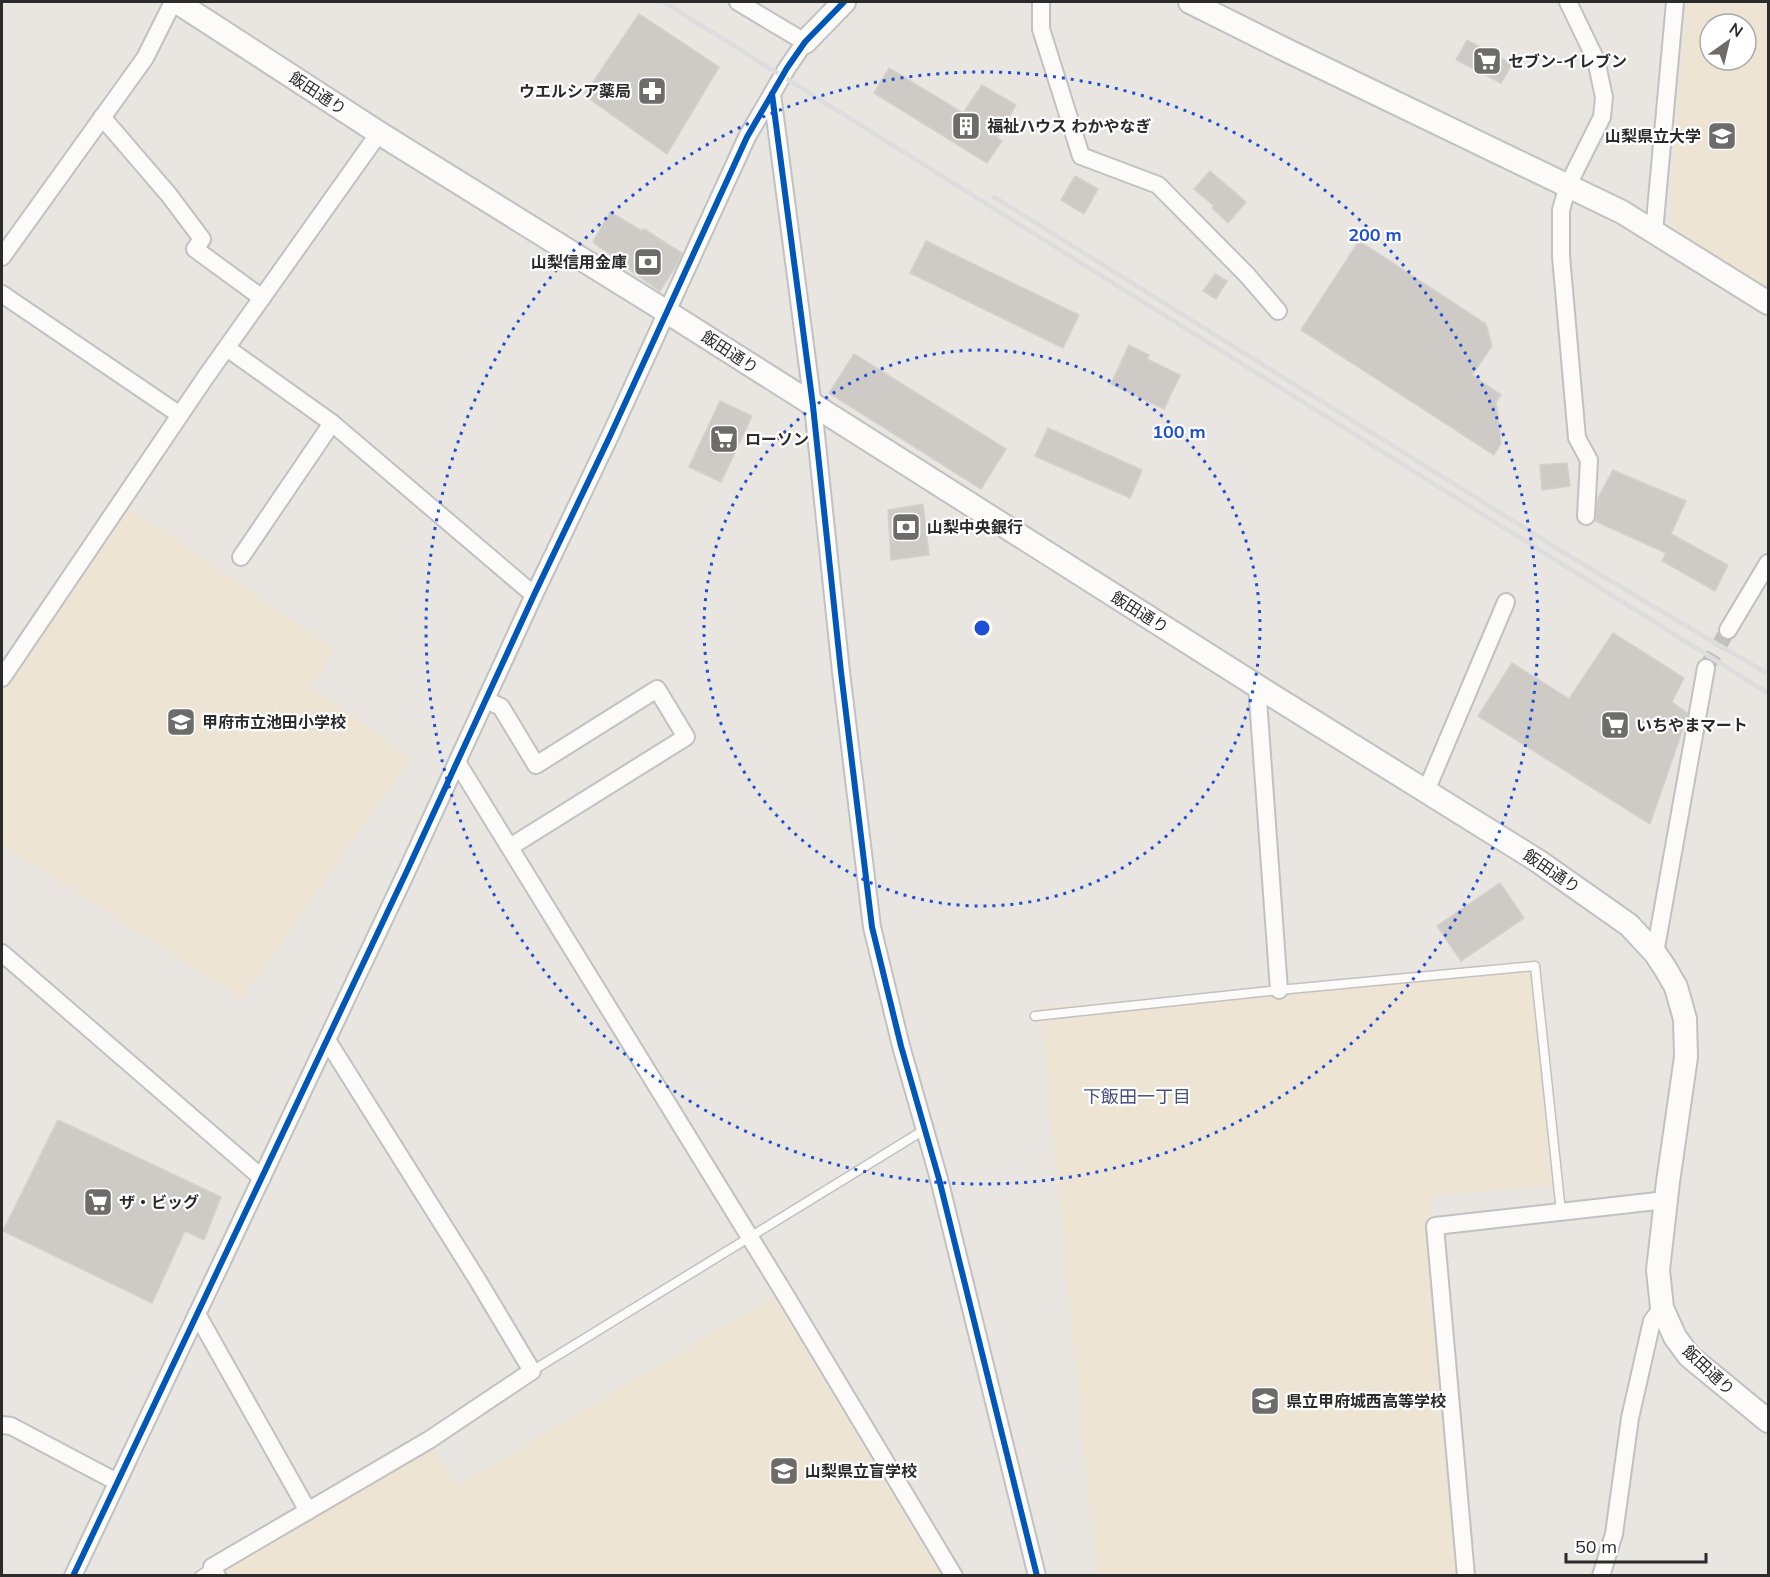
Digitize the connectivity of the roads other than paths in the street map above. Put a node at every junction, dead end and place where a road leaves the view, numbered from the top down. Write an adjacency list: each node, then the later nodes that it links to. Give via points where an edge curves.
1 (175, 2): 10 (street, via 145,57); 11 (main road, 飯田通り)
2 (738, 2): 8 (street)
3 (844, 2): 8 (main road)
4 (1041, 2): 18 (street, via 1041,29 1081,156 1158,185)
5 (1190, 2): 12 (main road)
6 (1568, 2): 12 (street, via 1596,60 1604,97 1602,117)
7 (1675, 2): 13 (street)
8 (805, 42): 9 (street)
9 (772, 94): 19 (street, via 747,136); 21 (street)
10 (102, 117): 14 (street); 16 (street, via 202,239 195,249)
11 (379, 133): 16 (street); 19 (main road, 飯田通り)
12 (1568, 185): 13 (main road); 24 (street, via 1561,210 1561,256 1576,438 1589,460)
13 (1654, 232): 17 (main road)
14 (3, 251)
15 (2, 294): 22 (street)
16 (262, 298): 20 (street)
17 (1768, 303)
18 (1278, 311)
19 (667, 312): 21 (main road, 飯田通り); 27 (street)
20 (227, 348): 22 (street); 23 (street)
21 (813, 406): 32 (main road, 飯田通り); 42 (street, via 872,927)
22 (180, 415): 31 (street)
23 (332, 423): 25 (street); 27 (street)
24 (1586, 516)
25 (241, 557)
26 (1768, 563): 29 (street)
27 (534, 595): 33 (street)
28 (1506, 602): 35 (street)
29 (1728, 630)
30 (1706, 668): 38 (street)
31 (2, 678)
32 (1257, 686): 35 (main road, 飯田通り); 39 (street)
33 (486, 700): 34 (street); 36 (street, via 501,707 536,765 657,689 686,737)
34 (457, 762): 36 (street); 41 (street)
35 (1426, 791): 38 (main road, 飯田通り, via 1611,912)
36 (510, 847): 46 (street)
37 (2, 953): 43 (street)
38 (1655, 953): 44 (main road, 飯田通り, via 1676,987 1685,1019 1686,1057)
39 (1279, 990): 40 (lane); 45 (lane, via 1535,966)
40 (1035, 1016)
41 (327, 1040): 43 (street); 49 (street)
42 (924, 1130): 46 (lane); 57 (street)
43 (262, 1178): 48 (street)
44 (1666, 1200): 45 (street); 47 (main road, 飯田通り, via 1658,1270)
45 (1561, 1212): 58 (street, via 1435,1226)
46 (749, 1237): 49 (lane); 56 (street)
47 (1662, 1308): 50 (main road, 飯田通り, via 1689,1356); 59 (street, via 1652,1321 1630,1418 1614,1534)
48 (197, 1314): 52 (street); 53 (street)
49 (532, 1371): 53 (street, via 429,1440)
50 (1768, 1421)
51 (2, 1425): 52 (street, via 11,1426)
52 (117, 1482): 55 (street)
53 (308, 1511): 54 (street)
54 (209, 1573)
55 (73, 1575)
56 (954, 1575)
57 (1037, 1575)
58 (1466, 1575)
59 (1601, 1575)

